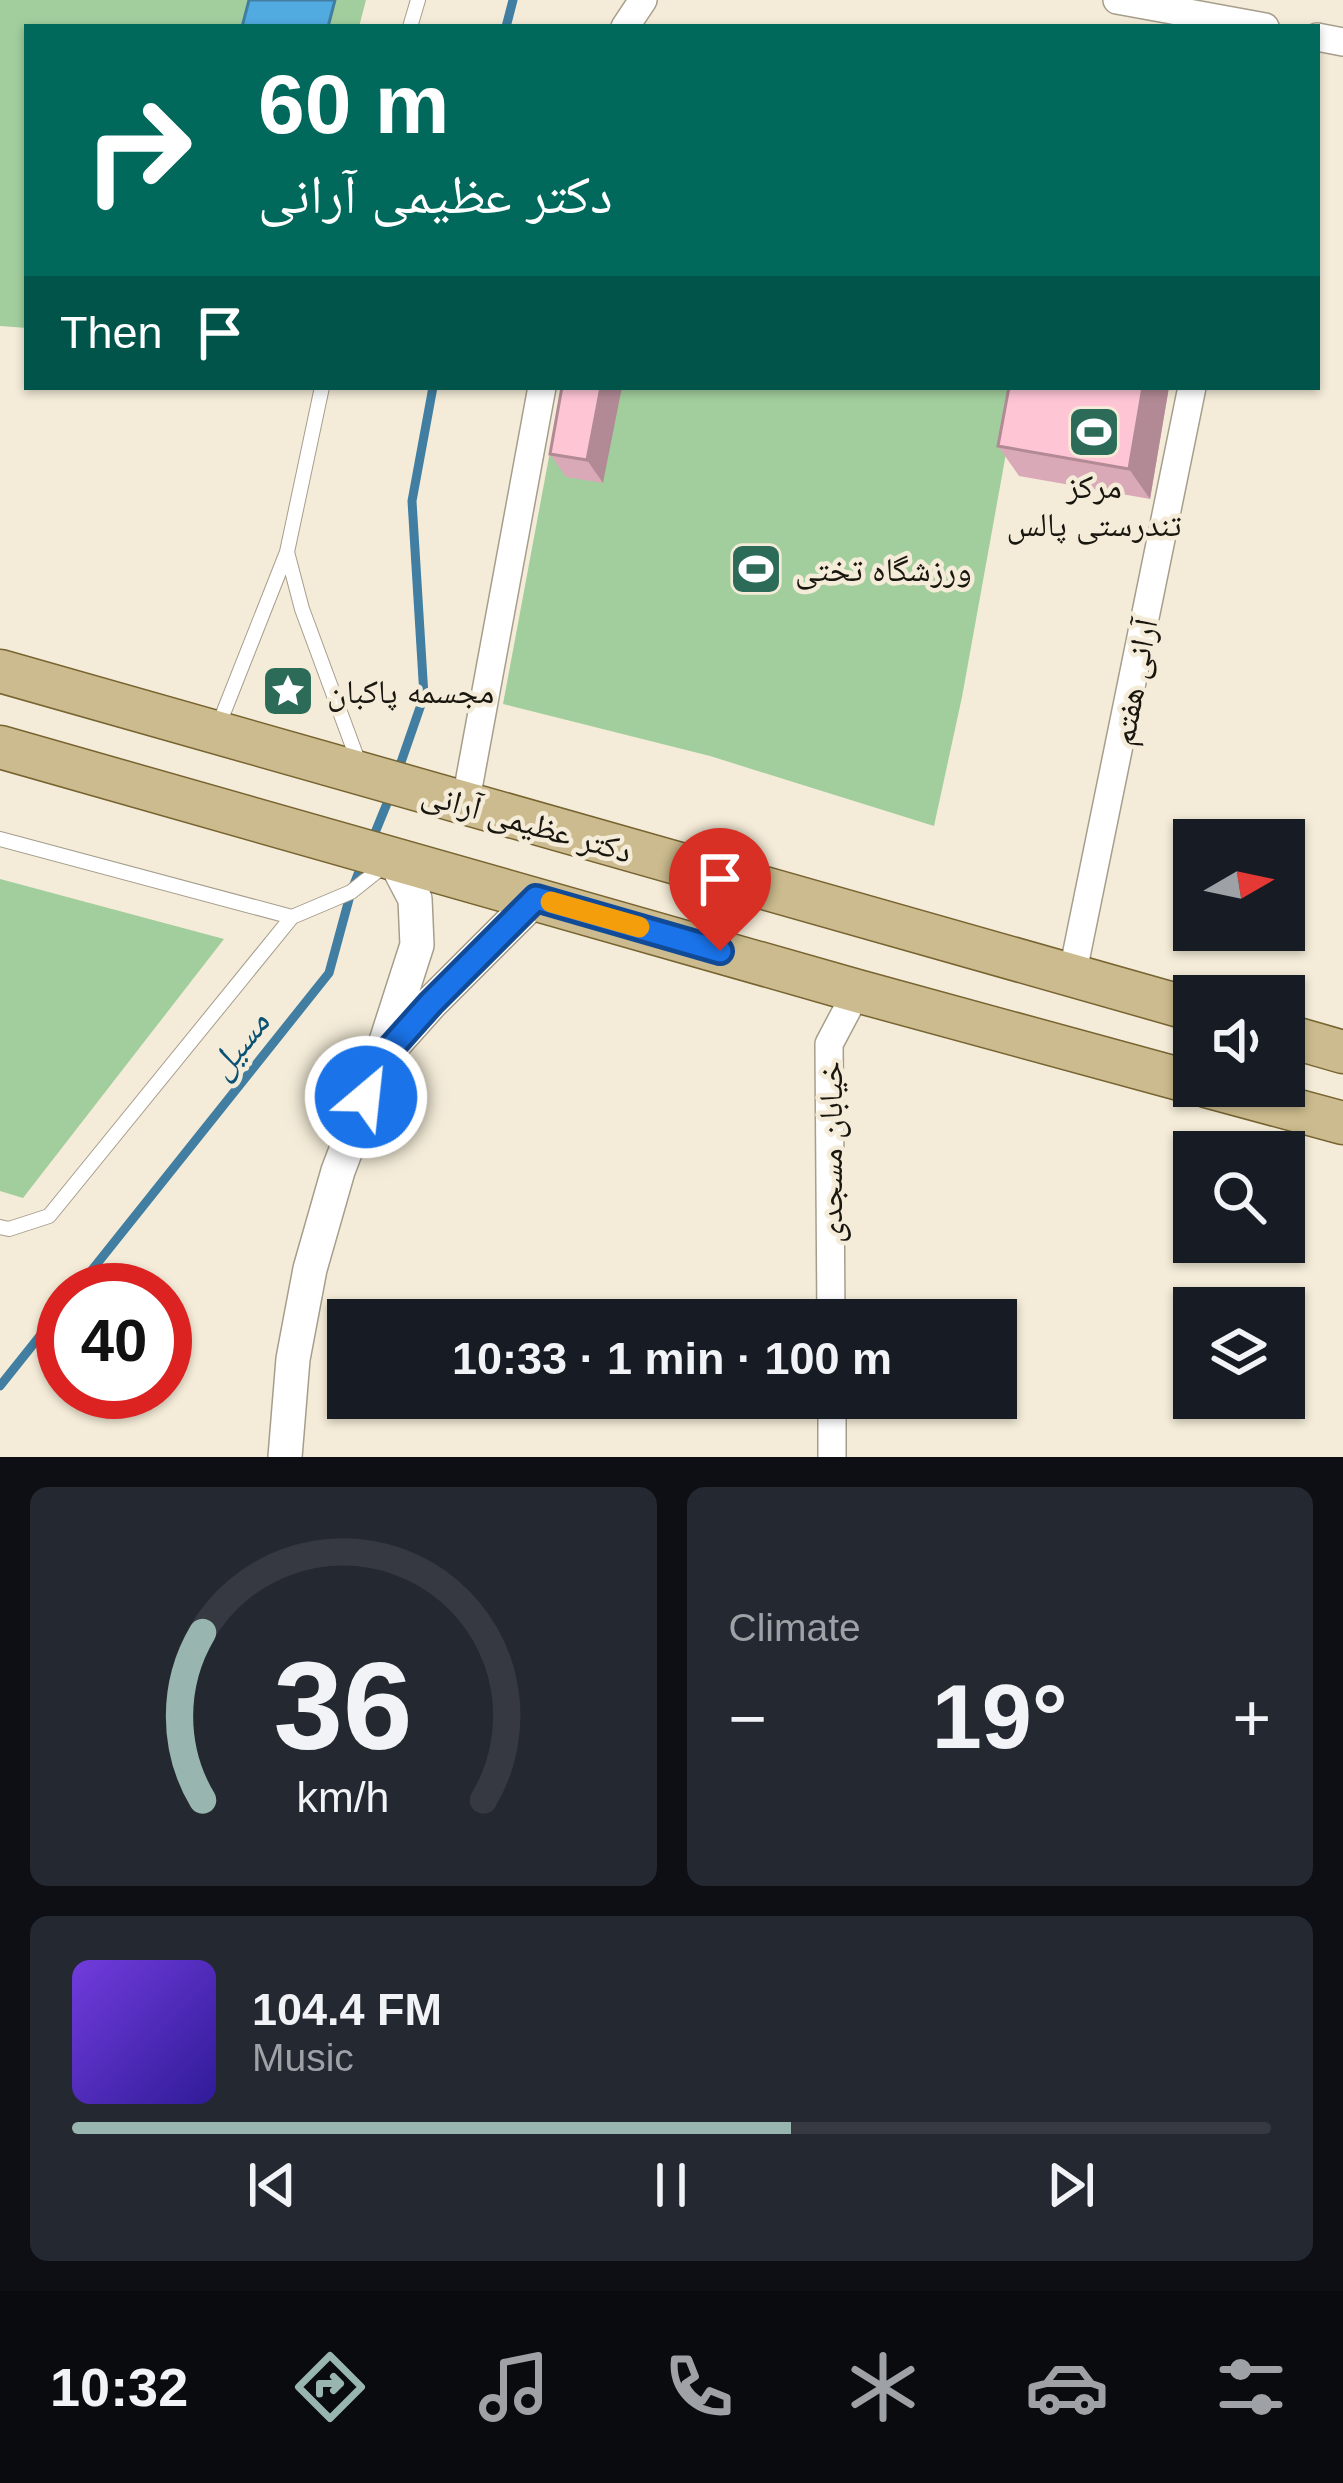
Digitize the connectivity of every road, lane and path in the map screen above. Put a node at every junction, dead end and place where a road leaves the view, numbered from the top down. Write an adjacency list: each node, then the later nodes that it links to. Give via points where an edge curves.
1 (1117, 0): 2 (street)
2 (1249, 24)
3 (321, 390): 6 (lane)
4 (541, 390): 11 (street)
5 (1191, 390): 16 (street, آرانی هفتم)
6 (287, 553): 8 (lane); 10 (lane)
7 (0, 671): 8 (main road, دکتر عظیمی آرانی)
8 (215, 733): 10 (main road, دکتر عظیمی آرانی)
9 (0, 746): 13 (main road)
10 (364, 776): 11 (main road, دکتر عظیمی آرانی)
11 (466, 805): 16 (main road, دکتر عظیمی آرانی)
12 (0, 839): 15 (lane)
13 (377, 853): 14 (main road); 15 (lane, via 351,892); 21 (street, via 416,898 417,945)
14 (536, 898): 17 (main road); 21 (street)
15 (292, 917): 25 (lane, via 49,1216)
16 (1072, 976): 18 (main road, دکتر عظیمی آرانی)
17 (857, 991): 22 (main road); 26 (street, خیابان مسجدی, via 829,1044)
18 (1173, 1004)
19 (1305, 1041): 20 (main road)
20 (1343, 1052)
21 (380, 1060): 28 (street, via 310,1269)
22 (1173, 1077)
23 (1282, 1107): 24 (main road)
24 (1343, 1124)
25 (0, 1227)
26 (831, 1299)
27 (832, 1419): 29 (street)
28 (285, 1457)
29 (832, 1457)

